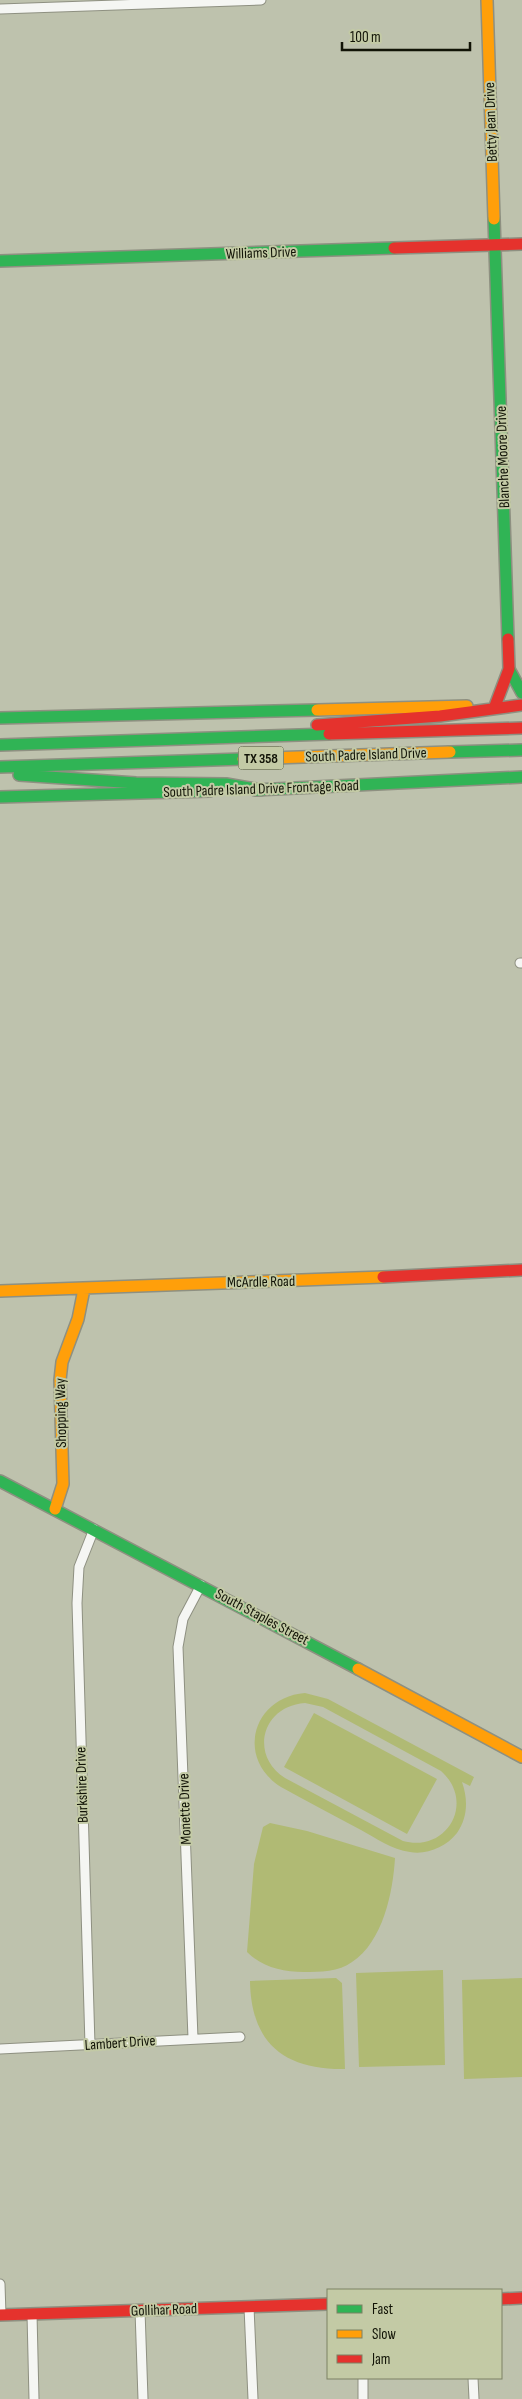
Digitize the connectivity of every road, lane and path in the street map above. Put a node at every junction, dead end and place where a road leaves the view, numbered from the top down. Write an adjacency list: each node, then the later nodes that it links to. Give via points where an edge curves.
1 (261, 0): 3 (street)
2 (487, 0): 5 (main road, Betty Jean Drive)
3 (0, 9)
4 (522, 244): 5 (main road, Williams Drive)
5 (494, 245): 6 (main road, Williams Drive); 7 (main road, Blanche Moore Drive)
6 (0, 261)
7 (509, 669): 8 (main road, Blanche Moore Drive); 10 (main road, Blanche Moore Drive)
8 (522, 693)
9 (522, 704): 10 (main road); 13 (main road, via 440,716 272,728)
10 (495, 706): 11 (main road)
11 (0, 718)
12 (522, 728): 13 (main road, South Padre Island Drive / TX 358)
13 (223, 739): 14 (main road, South Padre Island Drive / TX 358)
14 (0, 745)
15 (522, 750): 16 (main road, South Padre Island Drive / TX 358)
16 (0, 768): 18 (main road, via 22,776 226,784)
17 (522, 777): 18 (main road, South Padre Island Drive Frontage Road)
18 (262, 790): 19 (main road, South Padre Island Drive Frontage Road)
19 (0, 797)
20 (522, 1270): 21 (main road, McArdle Road)
21 (84, 1289): 22 (main road, McArdle Road); 24 (main road, Shopping Way, via 78,1319 62,1362 63,1484)
22 (0, 1291)
23 (0, 1482): 24 (main road, South Staples Street)
24 (55, 1509): 25 (main road, South Staples Street)
25 (94, 1529): 26 (main road, South Staples Street); 30 (street, Burkshire Drive, via 79,1567 76,1603)
26 (201, 1584): 27 (main road, South Staples Street); 29 (street, Monette Drive, via 183,1619 178,1647)
27 (522, 1757)
28 (240, 2037): 29 (street, Lambert Drive)
29 (193, 2038): 30 (street, Lambert Drive)
30 (90, 2045): 31 (street, Lambert Drive)
31 (0, 2049)
32 (0, 2284): 39 (street)
33 (522, 2298): 34 (main road)
34 (502, 2299)
35 (327, 2304): 36 (main road, Gollihar Road)
36 (249, 2307): 37 (main road, Gollihar Road); 44 (street)
37 (140, 2310): 38 (main road, Gollihar Road); 43 (street)
38 (32, 2314): 39 (main road, Gollihar Road); 42 (street)
39 (1, 2315)
40 (363, 2379): 45 (street)
41 (473, 2379): 46 (street)
42 (34, 2399)
43 (143, 2399)
44 (253, 2399)
45 (363, 2399)
46 (474, 2399)

